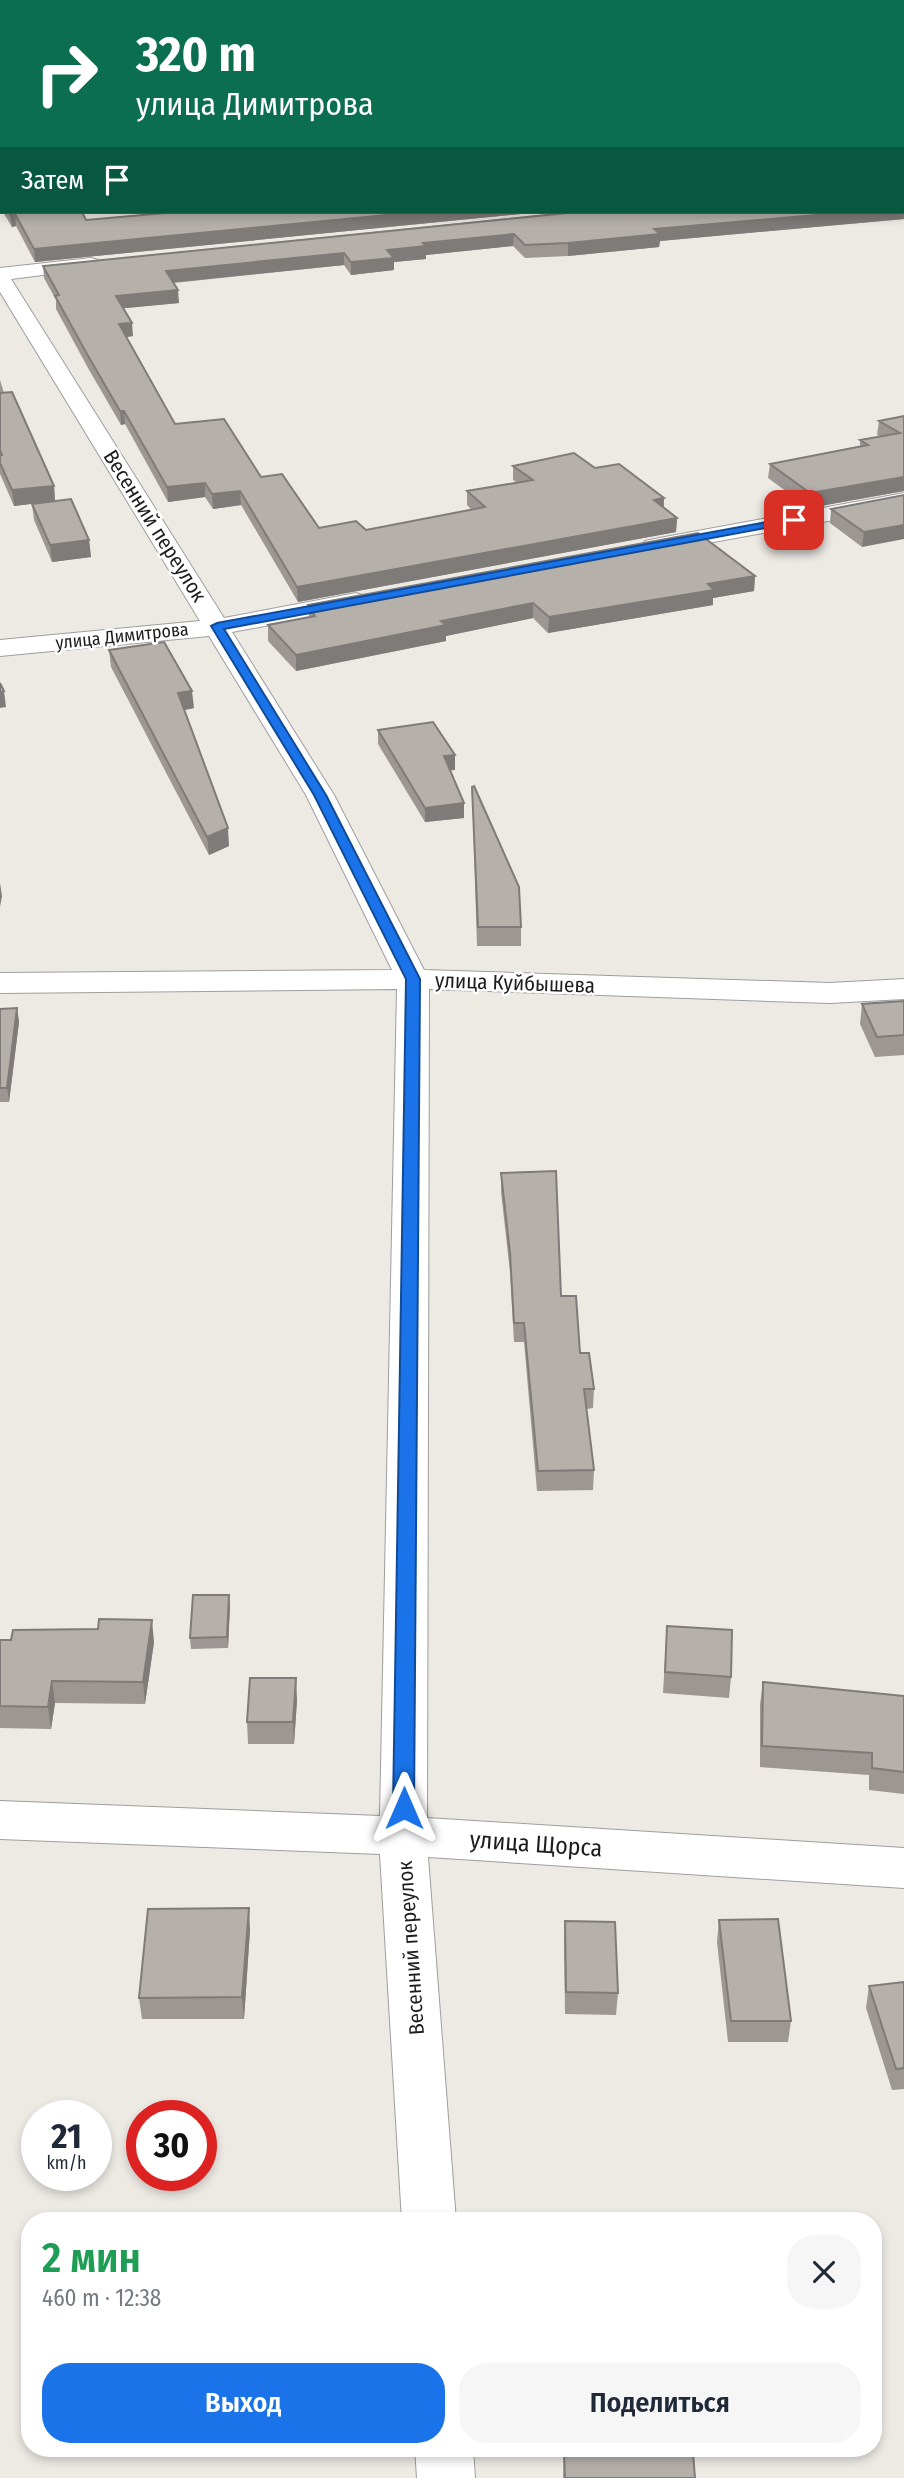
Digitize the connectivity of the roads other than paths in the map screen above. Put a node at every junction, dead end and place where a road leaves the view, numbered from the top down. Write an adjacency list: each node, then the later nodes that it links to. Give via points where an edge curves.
1 (110, 263): 2 (street)
2 (0, 275): 6 (street, Весенний переулок)
3 (904, 500): 4 (street)
4 (629, 551)
5 (382, 596): 6 (street, улица Димитрова)
6 (217, 626): 7 (street, улица Димитрова); 8 (street, Весенний переулок, via 320,795)
7 (0, 648)
8 (413, 979): 9 (street, улица Куйбышева); 10 (street, улица Куйбышева, via 830,993); 12 (street, Весенний переулок)
9 (0, 983)
10 (904, 989)
11 (0, 1820): 12 (street, улица Щорса)
12 (403, 1836): 13 (street, улица Щорса); 14 (street, Весенний переулок)
13 (904, 1868)
14 (428, 2212)
15 (445, 2457): 16 (street)
16 (446, 2478)

